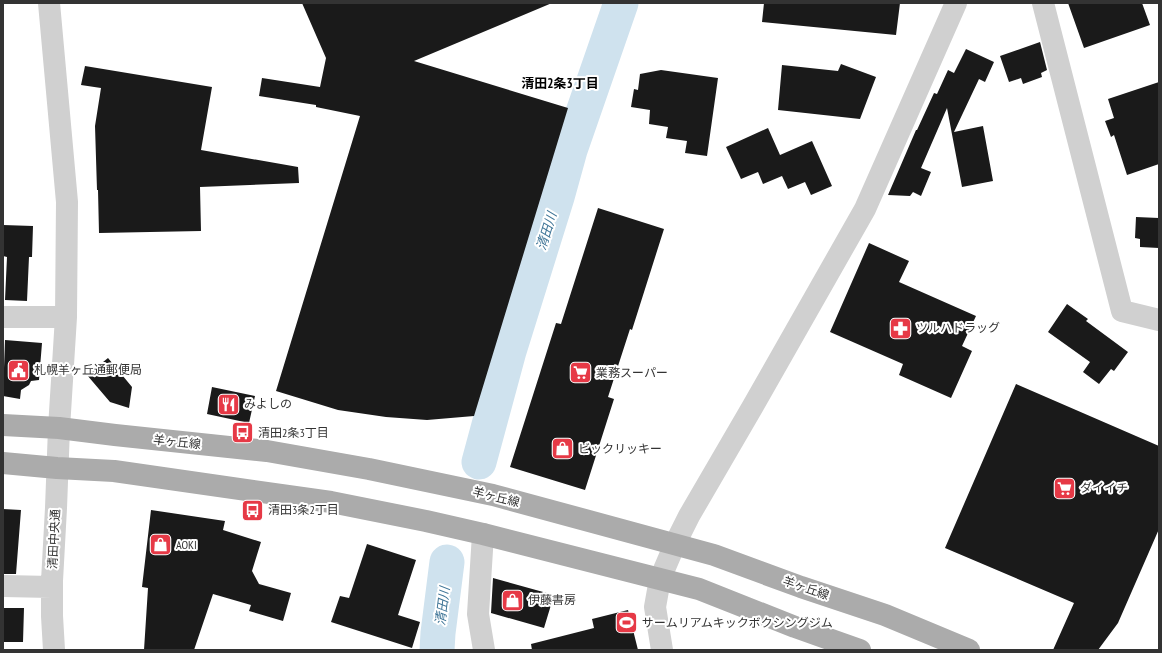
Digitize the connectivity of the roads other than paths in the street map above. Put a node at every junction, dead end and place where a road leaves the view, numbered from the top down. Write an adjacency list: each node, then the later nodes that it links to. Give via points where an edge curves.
1 (50, 3): 5 (street, 清田中央通, via 67,202)
2 (956, 3): 12 (street, via 865,209)
3 (1043, 3): 6 (street, via 1122,311)
4 (3, 317): 5 (street)
5 (66, 317): 8 (street, 清田中央通)
6 (1159, 320)
7 (3, 425): 8 (main road, 羊ヶ丘線)
8 (59, 428): 10 (street, 清田中央通); 12 (main road, 羊ヶ丘線, via 267,451 369,469 493,495)
9 (3, 463): 10 (main road)
10 (58, 468): 11 (main road, via 114,470 332,502); 15 (street, 清田中央通)
11 (483, 534): 13 (main road); 17 (street, via 478,614)
12 (675, 544): 13 (street); 20 (main road, 羊ヶ丘線, via 885,614)
13 (660, 579): 18 (street, via 655,608); 19 (main road, via 699,589)
14 (3, 586): 15 (street)
15 (52, 587): 16 (street, 清田中央通)
16 (54, 650)
17 (484, 650)
18 (662, 650)
19 (860, 650)
20 (969, 650)

